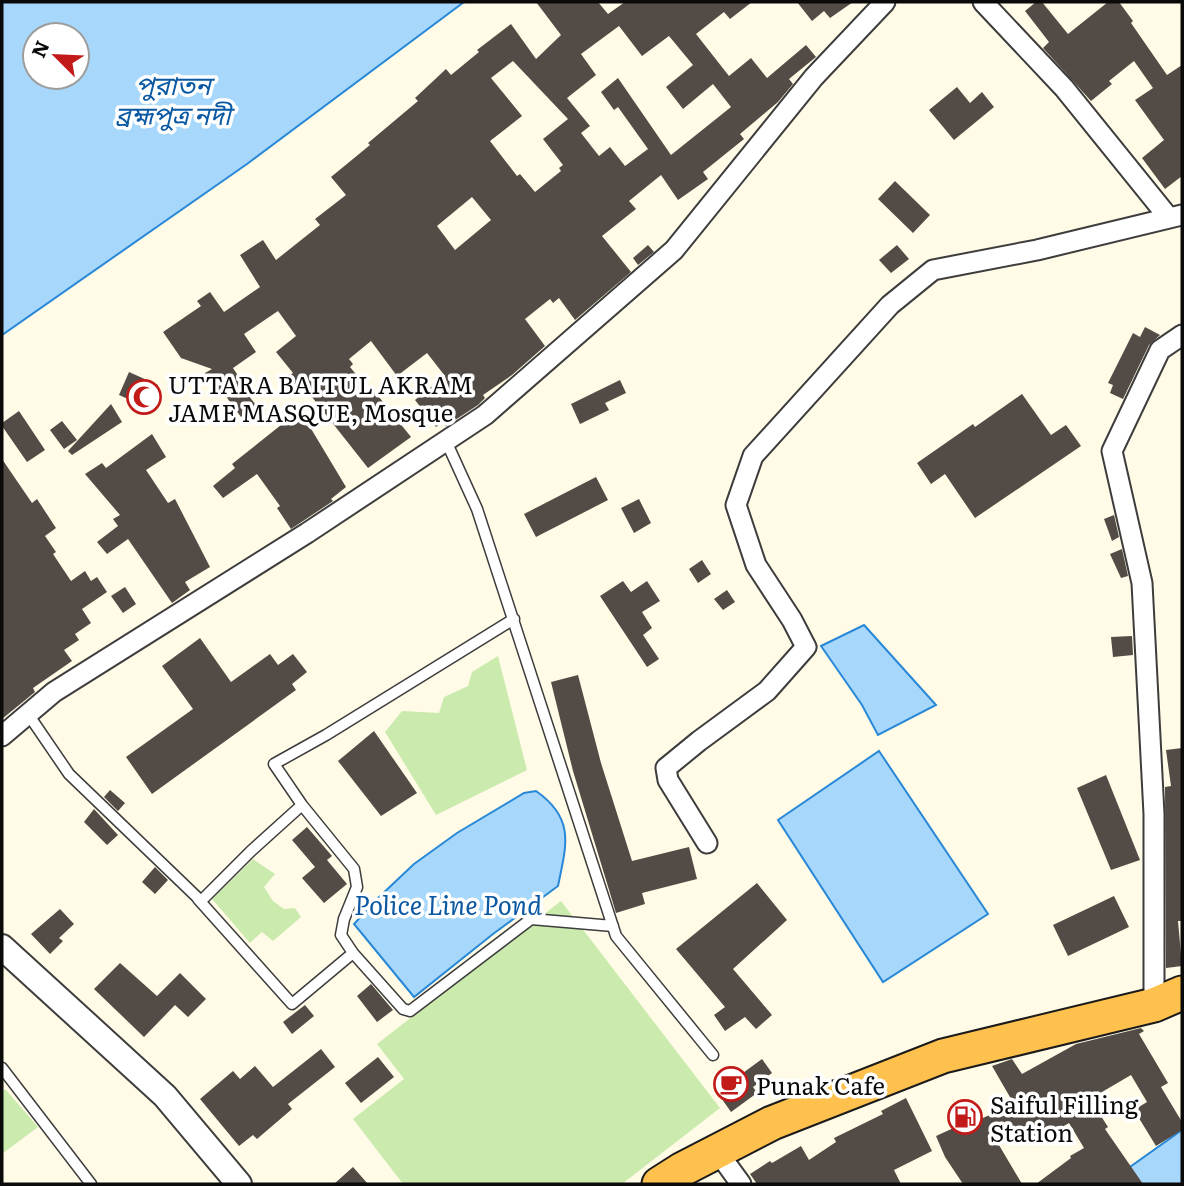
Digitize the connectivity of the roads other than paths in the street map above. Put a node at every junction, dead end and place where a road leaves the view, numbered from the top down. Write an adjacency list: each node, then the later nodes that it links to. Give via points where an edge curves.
1 (885, 2): 5 (street, via 814,77 674,250 485,415)
2 (983, 2): 3 (street)
3 (1176, 216): 10 (street, via 933,270 890,305 753,456 736,505 755,565 806,646 767,691 666,768 668,780)
4 (1182, 335): 15 (street, via 1160,350 1112,451 1142,583)
5 (446, 441): 6 (lane, via 477,509); 7 (street, via 54,692)
6 (514, 619): 9 (lane, via 274,764); 12 (lane)
7 (28, 714): 8 (street); 11 (lane, via 69,774)
8 (2, 736)
9 (302, 805): 11 (lane); 14 (lane, via 354,869 357,887 341,935)
10 (707, 843)
11 (198, 899): 14 (lane, via 292,1004)
12 (613, 926): 14 (lane, via 531,919 410,1011 403,1009); 16 (lane, via 616,936)
13 (2, 947): 20 (street, via 165,1096)
14 (353, 953)
15 (1168, 999): 18 (highway, via 943,1056 772,1123)
16 (713, 1055)
17 (2, 1068): 19 (lane)
18 (717, 1151): 21 (highway); 22 (street)
19 (91, 1184)
20 (239, 1184)
21 (659, 1184)
22 (741, 1184)

